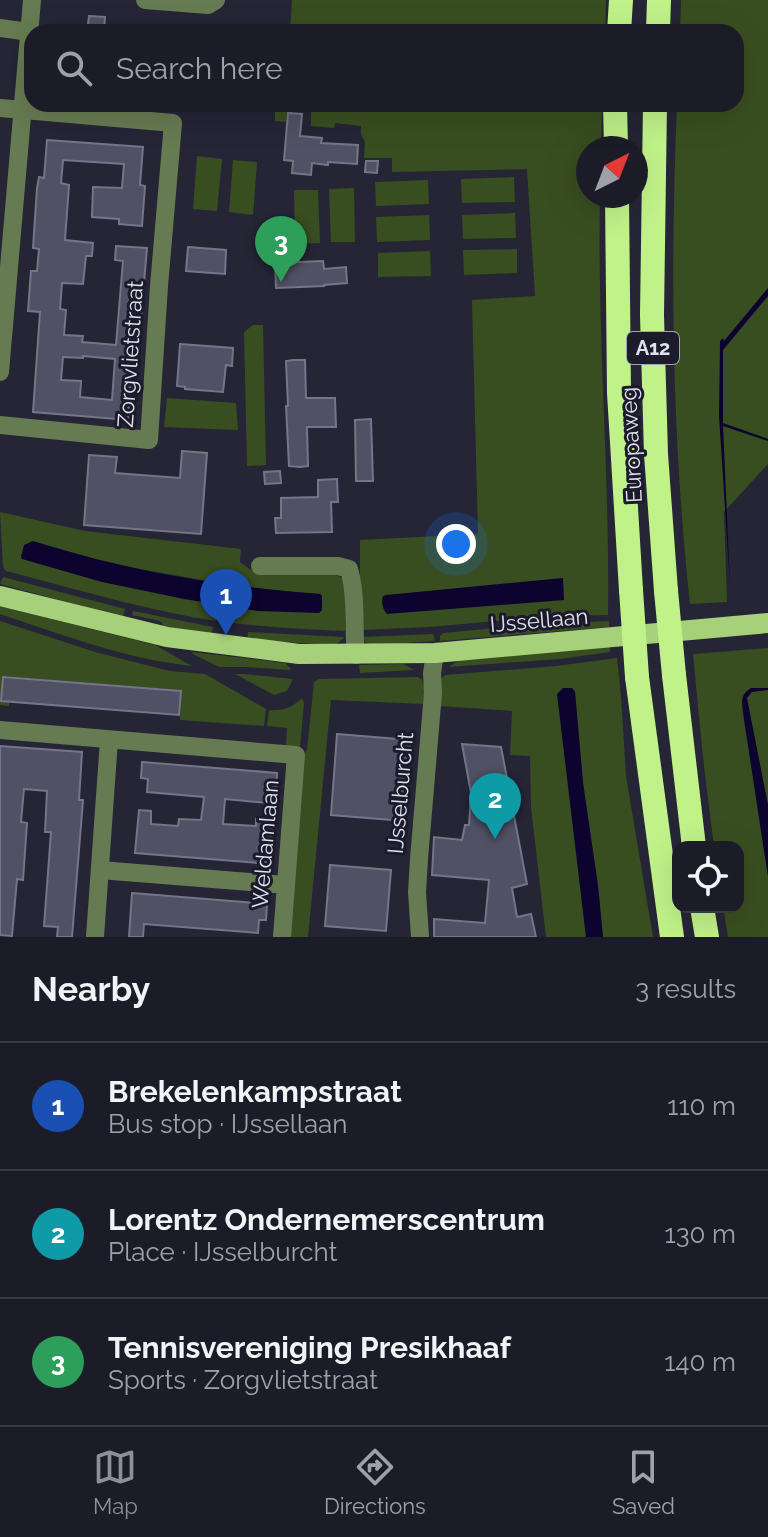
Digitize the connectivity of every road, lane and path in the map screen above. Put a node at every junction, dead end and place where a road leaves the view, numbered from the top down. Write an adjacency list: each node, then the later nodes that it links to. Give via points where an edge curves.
1 (32, 0): 6 (street)
2 (145, 0): 3 (street, via 208,5)
3 (216, 0)
4 (621, 0): 7 (highway)
5 (659, 0): 8 (highway)
6 (30, 24)
7 (620, 24)
8 (658, 24)
9 (0, 28): 10 (street)
10 (24, 31)
11 (24, 81): 13 (street)
12 (0, 108): 13 (street)
13 (21, 110): 14 (street, Zorgvlietstraat); 19 (street)
14 (24, 110)
15 (44, 112): 23 (street, Zorgvlietstraat, via 173,123 149,440)
16 (615, 112): 18 (highway)
17 (655, 112): 31 (highway, Europaweg / A12, bridge, via 656,454)
18 (616, 136)
19 (6, 208): 21 (street)
20 (617, 208): 38 (highway, Europaweg / A12, bridge, via 619,393 637,677)
21 (0, 363): 22 (street)
22 (0, 372)
23 (0, 425)
24 (260, 566): 28 (street, via 349,569)
25 (0, 596): 28 (main road, IJssellaan, via 167,637 299,654)
26 (768, 623): 27 (main road, IJssellaan)
27 (435, 653): 28 (main road, IJssellaan); 37 (street, IJsselburcht, via 417,892)
28 (356, 655)
29 (0, 730): 30 (street)
30 (109, 740): 32 (street); 33 (street, Weldamlaan, via 296,755)
31 (693, 841)
32 (100, 870): 33 (street); 35 (street)
33 (286, 885): 36 (street, Weldamlaan)
34 (703, 913): 39 (highway)
35 (95, 937)
36 (282, 937)
37 (420, 937)
38 (672, 937)
39 (707, 937)

